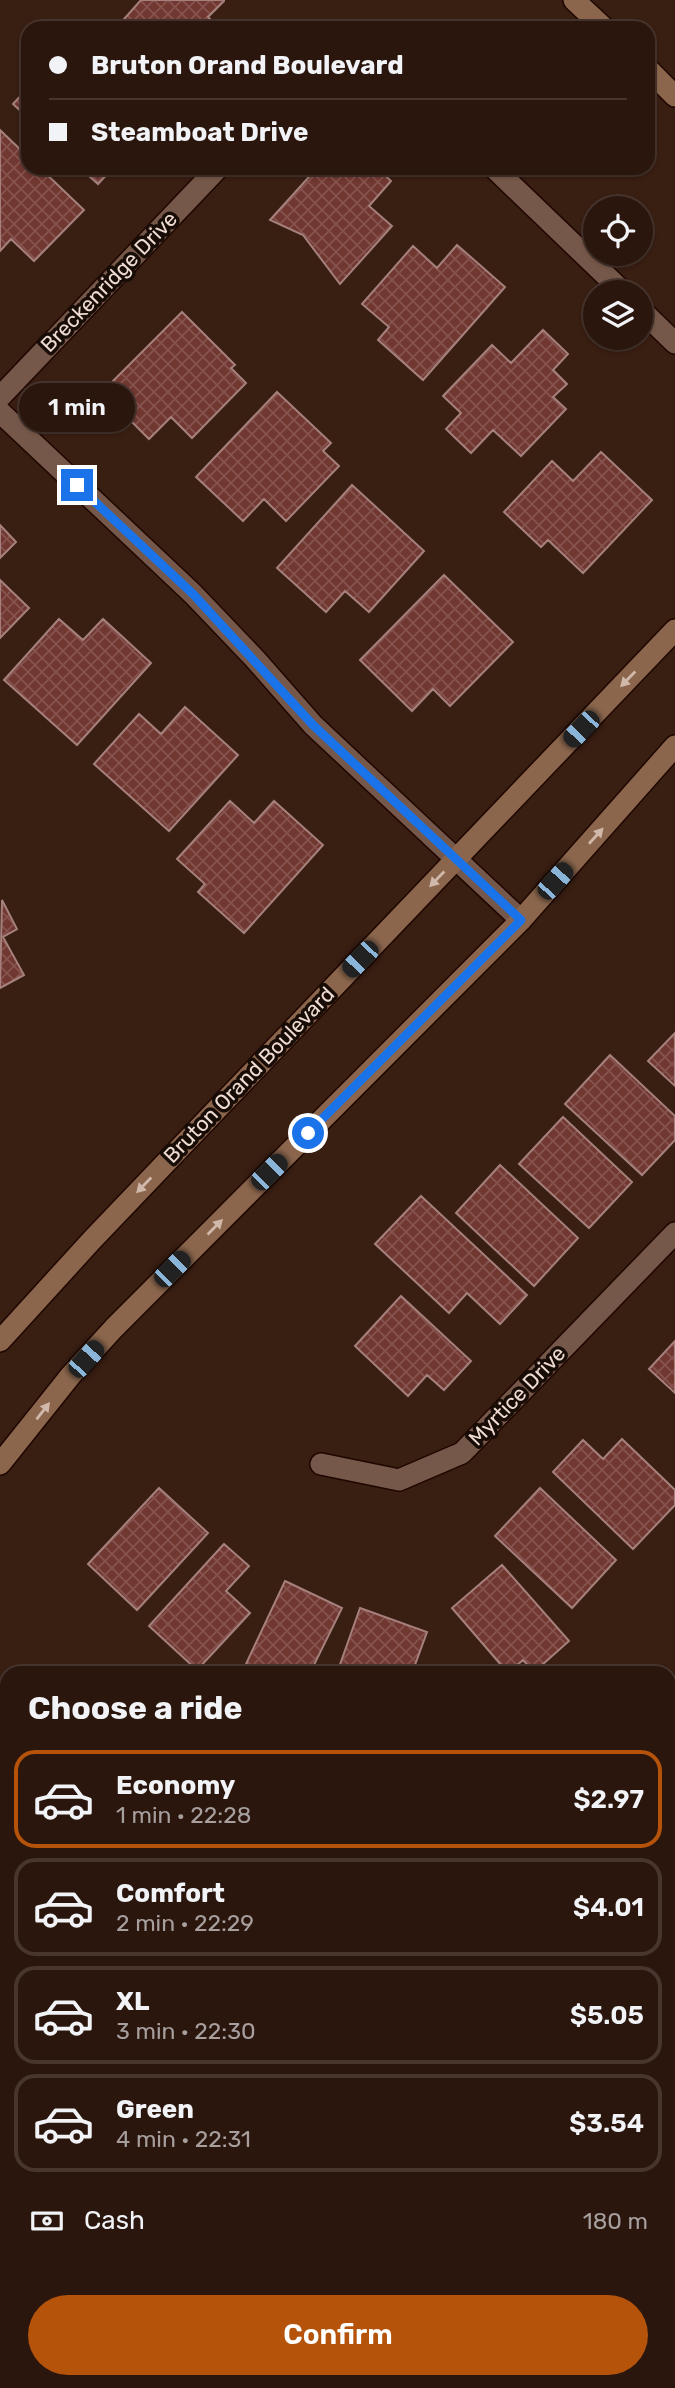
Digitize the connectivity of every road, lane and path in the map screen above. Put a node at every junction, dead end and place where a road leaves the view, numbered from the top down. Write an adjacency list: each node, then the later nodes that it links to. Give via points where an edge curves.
1 (574, 0): 2 (main road)
2 (596, 21)
3 (655, 76): 4 (main road)
4 (675, 96)
5 (211, 175): 10 (street, Breckenridge Drive)
6 (501, 175): 7 (street)
7 (611, 280)
8 (653, 322): 9 (street)
9 (675, 343)
10 (0, 397)
11 (0, 412): 14 (street, via 193,594 313,725)
12 (675, 630): 14 (main road, Bruton Orand Boulevard, one-way to 14)
13 (675, 747): 15 (main road, one-way to 13)
14 (456, 859): 15 (street); 17 (main road, Bruton Orand Boulevard, one-way to 17)
15 (521, 920): 18 (main road, one-way to 15, via 114,1328)
16 (675, 1233): 19 (street, Myrtice Drive, via 462,1453 399,1480)
17 (0, 1341)
18 (0, 1464)
19 (321, 1464)

